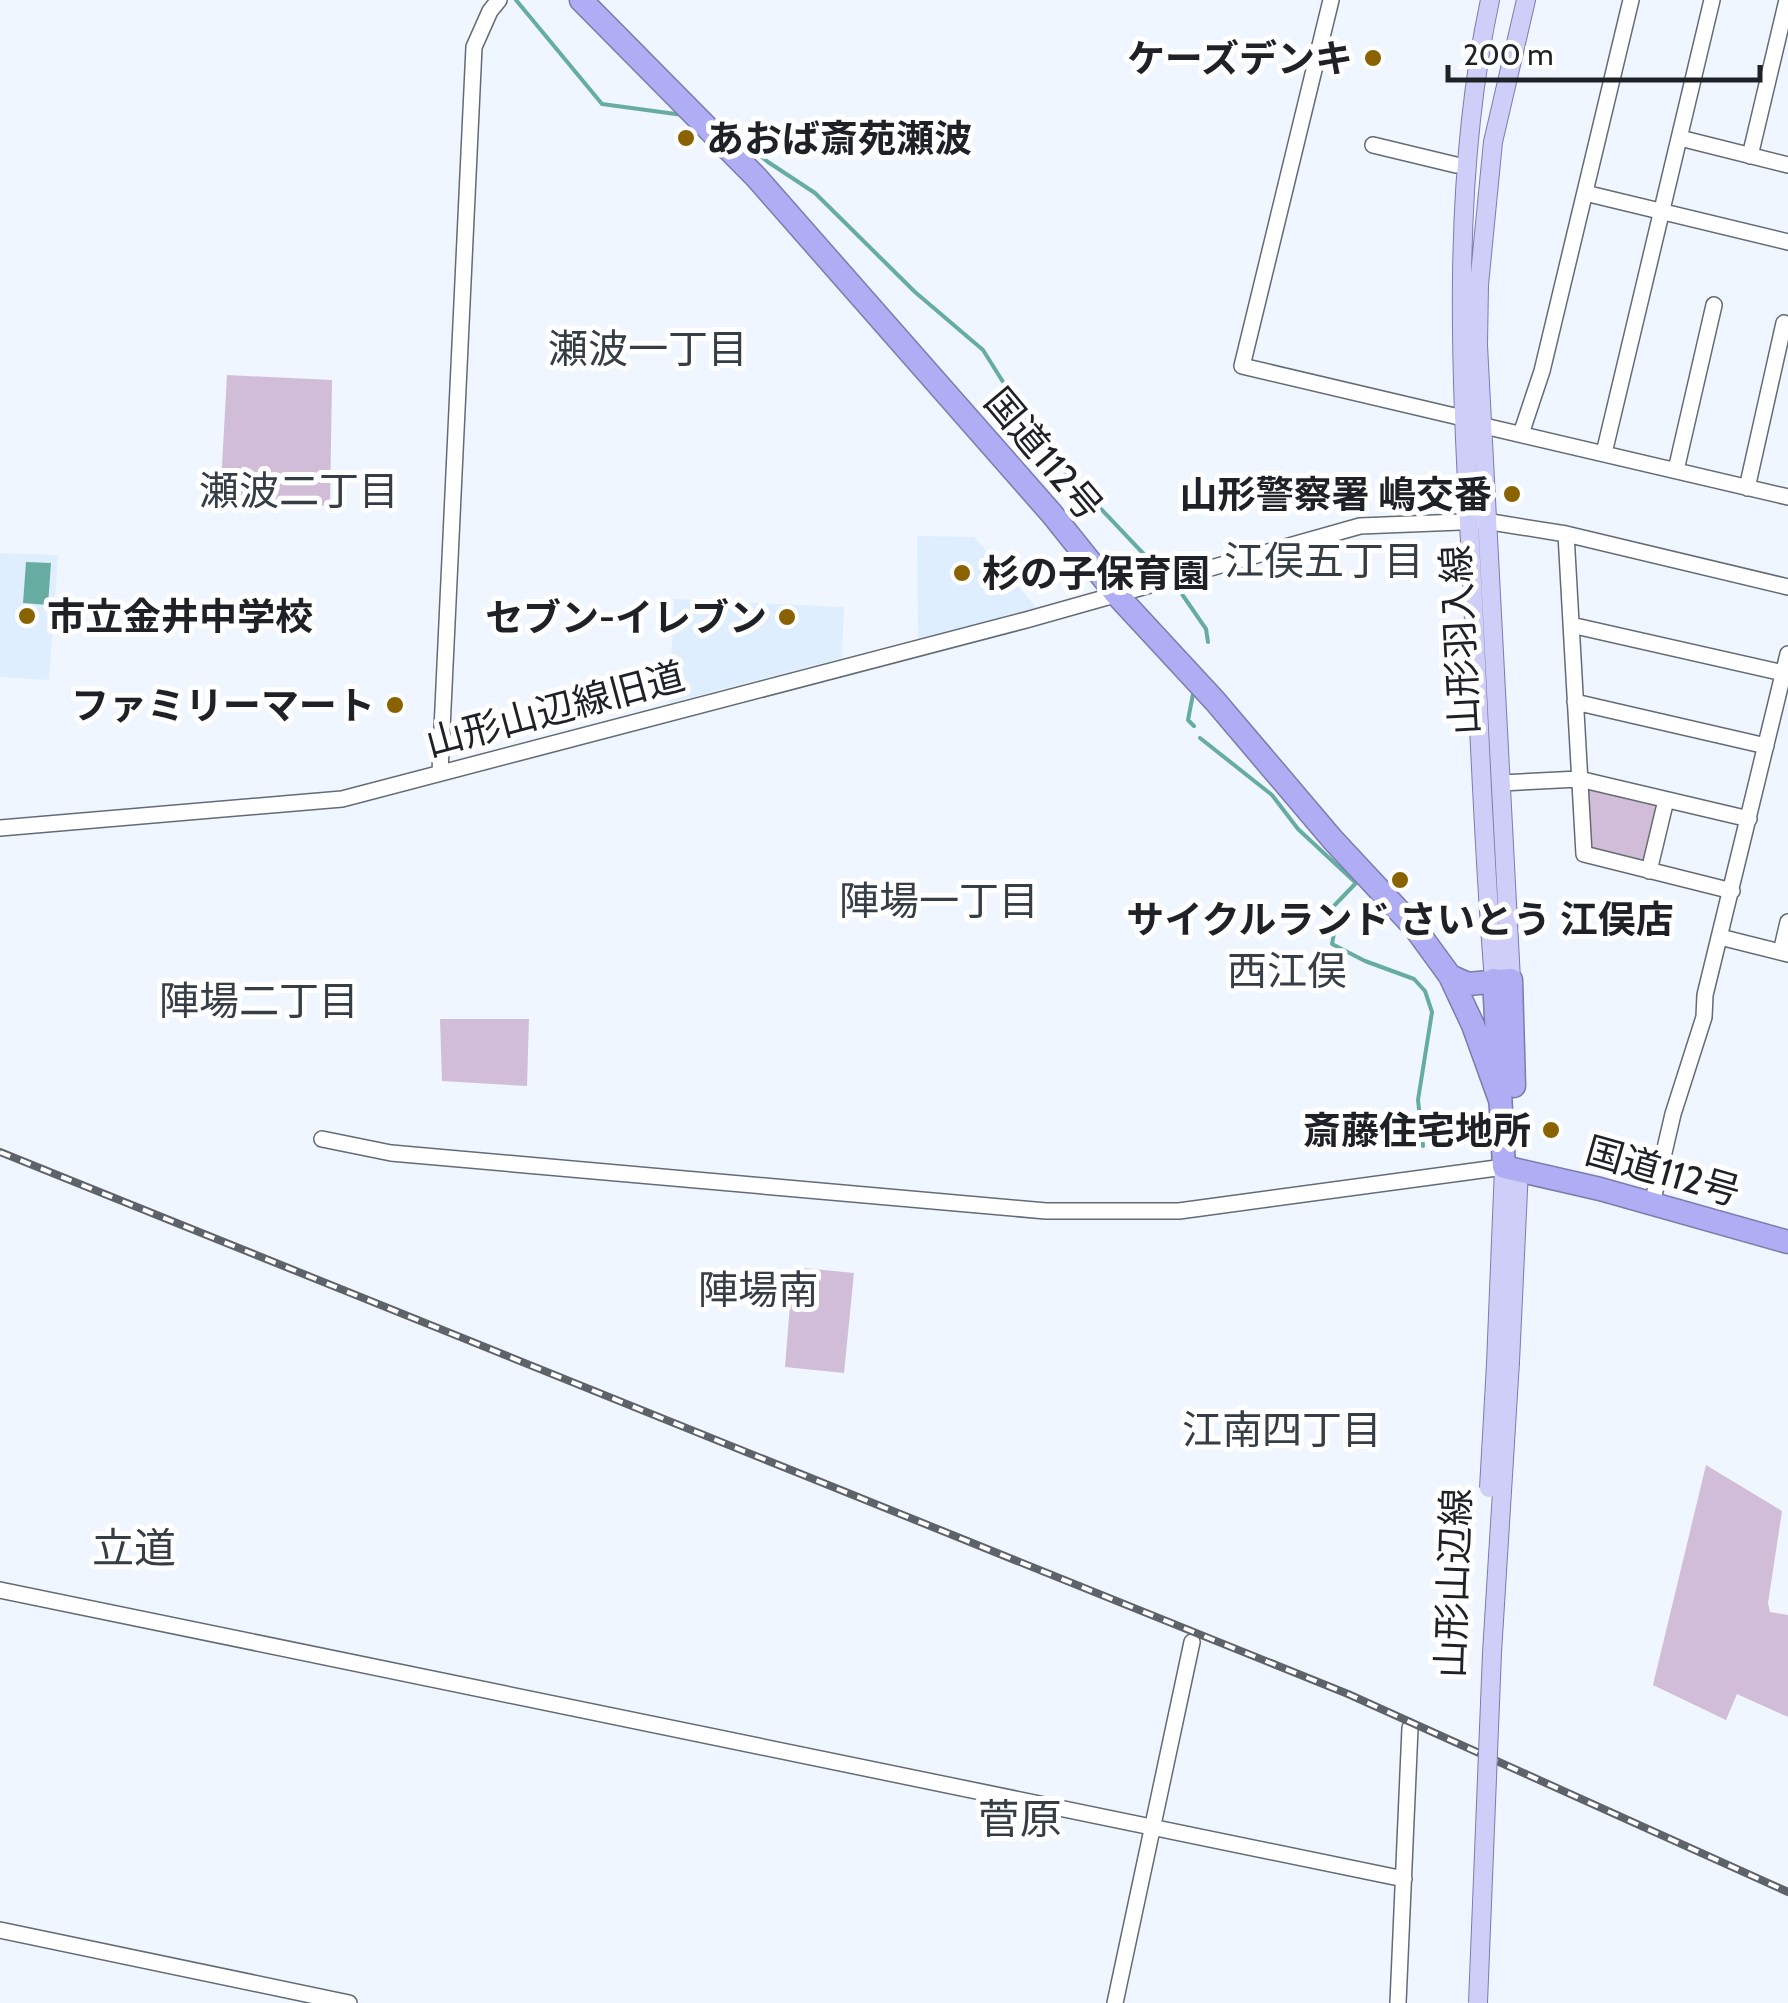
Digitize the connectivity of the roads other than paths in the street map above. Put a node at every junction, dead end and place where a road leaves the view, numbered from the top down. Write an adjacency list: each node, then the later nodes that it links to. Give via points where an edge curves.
1 (499, 0): 34 (street, via 474,48)
2 (581, 0): 28 (highway, 国道112号, via 756,177)
3 (1330, 0): 19 (street, via 1242,366)
4 (1490, 0): 19 (main road, 山形羽入線, via 1468,154 1461,303)
5 (1526, 0): 19 (main road, 山形羽入線, via 1493,142)
6 (1631, 0): 14 (street)
7 (1712, 0): 9 (street)
8 (1786, 0): 11 (street)
9 (1680, 138): 11 (street); 15 (street)
10 (1373, 145): 13 (street)
11 (1750, 156): 12 (street)
12 (1788, 165)
13 (1456, 166)
14 (1586, 194): 15 (street); 20 (street)
15 (1662, 212): 16 (street); 21 (street)
16 (1788, 242)
17 (1714, 305): 22 (street)
18 (1784, 323): 23 (street)
19 (1472, 422): 20 (street); 25 (main road, 山形羽入線)
20 (1521, 434): 21 (street)
21 (1604, 452): 22 (street)
22 (1676, 470): 23 (street)
23 (1746, 488): 24 (street)
24 (1788, 497)
25 (1477, 521): 26 (street, 山形山辺線旧道); 28 (street, 山形山辺線旧道, via 1340,530); 36 (main road, 山形羽入線); 46 (main road, 山形羽入線)
26 (1566, 534): 27 (street, 山形山辺線旧道); 29 (street)
27 (1788, 586)
28 (1116, 594): 34 (street, 山形山辺線旧道); 45 (highway, 国道112号)
29 (1572, 625): 31 (street); 32 (street)
30 (1788, 654): 31 (street)
31 (1786, 673): 33 (street)
32 (1575, 702): 33 (street); 35 (street)
33 (1766, 746): 38 (street)
34 (440, 772): 39 (street, 山形山辺線旧道, via 342,799)
35 (1578, 778): 36 (street); 37 (street); 40 (street, via 1584,854)
36 (1500, 784): 46 (main road, 山形羽入線)
37 (1666, 800): 38 (street); 40 (street)
38 (1749, 820): 41 (street)
39 (0, 828)
40 (1649, 871): 41 (street)
41 (1732, 891): 43 (street)
42 (1788, 922): 44 (street)
43 (1720, 938): 44 (street); 50 (street)
44 (1785, 953)
45 (1450, 976): 46 (highway, via 1468,984); 47 (highway, 国道112号)
46 (1502, 980): 47 (highway); 49 (highway)
47 (1500, 1100): 49 (highway)
48 (322, 1139): 49 (street, via 463,1160 1078,1212 1179,1212)
49 (1512, 1168): 50 (highway, 国道112号); 52 (main road, 山形山辺線)
50 (1652, 1204): 51 (highway, 国道112号)
51 (1788, 1242)
52 (1503, 1363): 62 (main road, 山形山辺線, bridge); 63 (main road, 山形山辺線, bridge)
53 (0, 1590): 56 (street)
54 (1192, 1642): 56 (street)
55 (1410, 1728): 57 (street)
56 (1152, 1829): 57 (street); 60 (street)
57 (1404, 1880): 61 (street)
58 (0, 1930): 59 (street)
59 (349, 2003)
60 (1116, 2003)
61 (1398, 2003)
62 (1466, 2003)
63 (1478, 2003)

